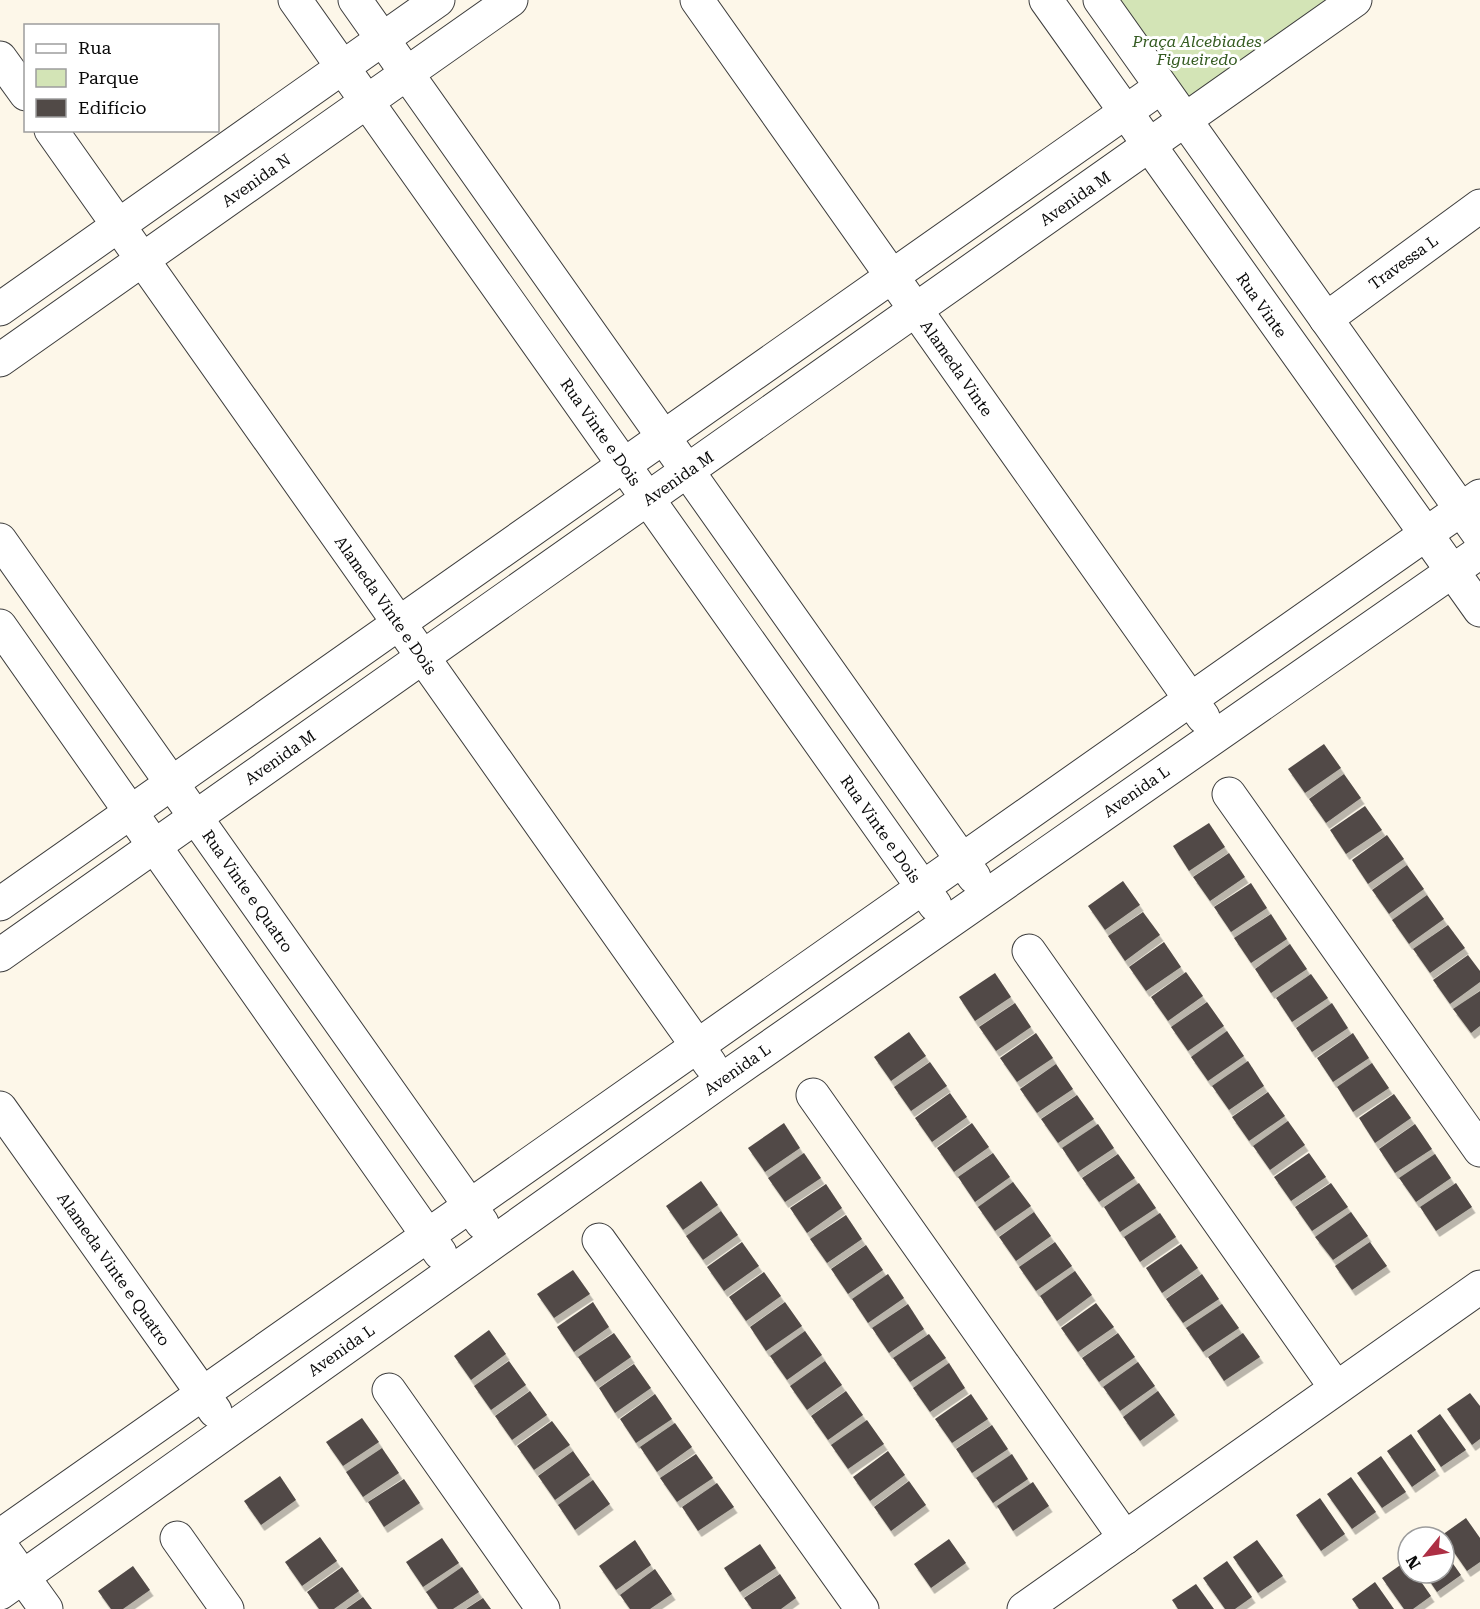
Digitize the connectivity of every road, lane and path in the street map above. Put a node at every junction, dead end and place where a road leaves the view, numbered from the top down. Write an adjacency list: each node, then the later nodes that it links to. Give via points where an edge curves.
1 (295, 0): 11 (street, Rua Vinte e Dois)
2 (355, 0): 9 (street)
3 (438, 0): 9 (street)
4 (512, 0): 12 (street, Avenida N)
5 (698, 0): 23 (street, Alameda Vinte)
6 (1046, 0): 16 (street, Rua Vinte)
7 (1100, 0): 13 (street)
8 (1354, 0): 17 (street, Avenida M)
9 (382, 39): 11 (street); 12 (street)
10 (0, 58): 14 (street)
11 (343, 68): 15 (street, Rua Vinte e Dois); 21 (street)
12 (407, 74): 15 (street, Avenida N); 28 (street)
13 (1161, 87): 16 (street); 17 (street)
14 (24, 91)
15 (367, 101): 22 (street, Avenida N); 29 (street, Rua Vinte e Dois)
16 (1125, 112): 19 (street, Rua Vinte); 23 (street)
17 (1185, 120): 19 (street, Avenida M); 26 (street)
18 (52, 132): 21 (street, Alameda Vinte e Dois)
19 (1149, 146): 25 (street, Avenida M); 33 (street, Rua Vinte)
20 (1480, 206): 26 (street, Travessa L)
21 (118, 226): 22 (street, Alameda Vinte e Dois); 24 (street)
22 (142, 260): 27 (street, Avenida N); 39 (street, Alameda Vinte e Dois)
23 (892, 276): 25 (street, Alameda Vinte); 28 (street)
24 (0, 309)
25 (916, 310): 30 (street, Avenida M); 42 (street, Alameda Vinte)
26 (1326, 319): 32 (street)
27 (0, 360)
28 (663, 437): 29 (street); 30 (street)
29 (624, 465): 31 (street, Rua Vinte e Dois); 39 (street)
30 (687, 471): 31 (street, Avenida M); 49 (street)
31 (648, 499): 41 (street, Avenida M); 50 (street, Rua Vinte e Dois)
32 (1470, 502): 33 (street); 34 (street)
33 (1425, 534): 37 (street, Rua Vinte); 42 (street)
34 (1480, 536)
35 (0, 540): 44 (street, Rua Vinte e Quatro)
36 (1480, 552): 37 (street, Avenida L)
37 (1453, 572): 38 (street, Rua Vinte); 43 (street, Avenida L)
38 (1480, 610)
39 (399, 624): 41 (street, Alameda Vinte e Dois); 44 (street)
40 (0, 626): 46 (street)
41 (423, 657): 47 (street, Avenida M); 56 (street, Alameda Vinte e Dois)
42 (1191, 700): 43 (street, Alameda Vinte); 49 (street)
43 (1215, 736): 51 (street, Avenida L)
44 (172, 783): 46 (street); 47 (street, Rua Vinte e Quatro)
45 (1230, 794): 60 (street)
46 (131, 812): 48 (street); 52 (street)
47 (196, 817): 48 (street, Avenida M); 61 (street, Rua Vinte e Quatro)
48 (155, 846): 55 (street, Avenida M); 62 (street)
49 (962, 861): 50 (street); 51 (street)
50 (923, 888): 53 (street, Rua Vinte e Dois); 56 (street)
51 (988, 895): 53 (street, Avenida L)
52 (0, 904)
53 (948, 923): 57 (street, Avenida L)
54 (1029, 951): 67 (street)
55 (0, 955)
56 (696, 1047): 57 (street, Alameda Vinte e Dois); 61 (street)
57 (722, 1080): 64 (street, Avenida L)
58 (813, 1095): 73 (street)
59 (0, 1108): 69 (street, Alameda Vinte e Quatro)
60 (1480, 1150)
61 (469, 1206): 62 (street); 64 (street, Rua Vinte e Quatro)
62 (428, 1236): 65 (street); 69 (street)
63 (599, 1240): 79 (street)
64 (495, 1242): 65 (street, Avenida L)
65 (453, 1271): 70 (street, Avenida L)
66 (1480, 1287): 67 (street)
67 (1336, 1388): 73 (street)
68 (389, 1390): 78 (street)
69 (202, 1394): 70 (street, Alameda Vinte e Quatro); 71 (street)
70 (228, 1430): 75 (street, Avenida L)
71 (0, 1536)
72 (177, 1538): 77 (street)
73 (1125, 1538): 80 (street)
74 (0, 1545): 75 (street)
75 (12, 1585): 76 (street)
76 (46, 1609)
77 (227, 1609)
78 (543, 1609)
79 (862, 1609)
80 (1024, 1609)

